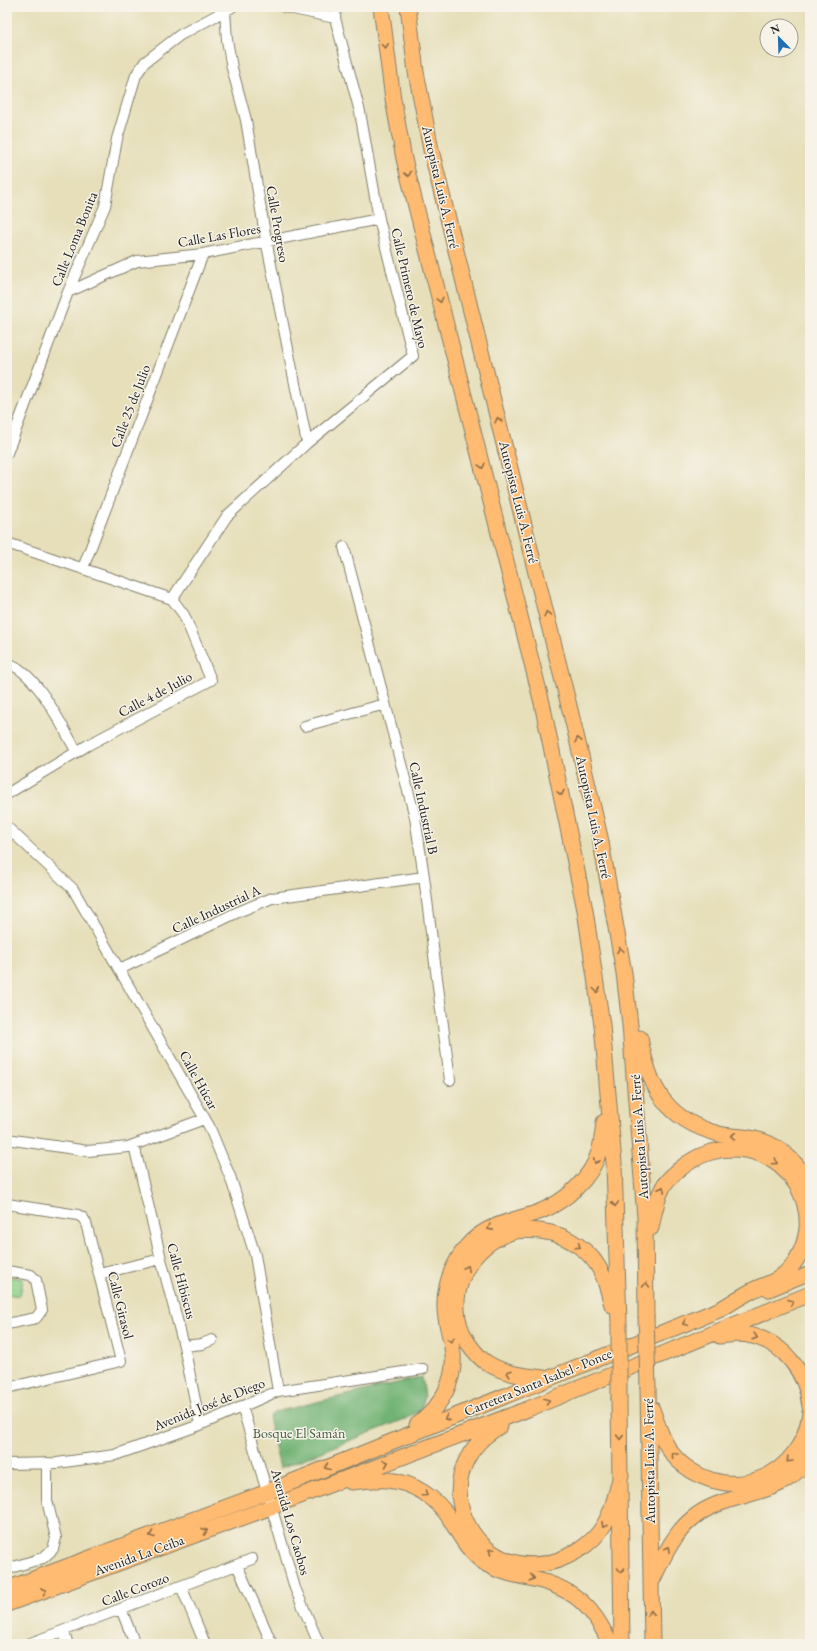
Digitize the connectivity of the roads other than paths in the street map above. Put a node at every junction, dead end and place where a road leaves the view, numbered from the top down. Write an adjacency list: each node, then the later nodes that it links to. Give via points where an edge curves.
1 (284, 7): 6 (street)
2 (336, 7): 6 (street, Calle Primero de Mayo)
3 (381, 7): 26 (highway, Autopista Luis A. Ferré, one-way to 26, via 404,159 542,703 568,821 585,910)
4 (408, 7): 25 (highway, Autopista Luis A. Ferré, one-way to 4, via 600,837 575,729 431,150 416,72)
5 (229, 9): 8 (street, Calle Progreso, via 227,40 246,120); 10 (street, Calle Loma Bonita, via 180,35 156,53 136,75 118,139 106,206)
6 (335, 18): 7 (street, Calle Primero de Mayo, via 360,112)
7 (379, 219): 8 (street, Calle Las Flores); 11 (street, Calle Primero de Mayo, via 413,356)
8 (266, 240): 9 (street, Calle Las Flores); 11 (street, Calle Progreso)
9 (203, 254): 10 (street, Calle Las Flores, via 137,261); 15 (street, Calle 25 de Julio)
10 (68, 292): 12 (street, Calle Loma Bonita)
11 (307, 443): 16 (street, Calle Primero de Mayo, via 227,516)
12 (7, 453)
13 (7, 543): 15 (street)
14 (344, 547): 18 (street, Calle Industrial B)
15 (83, 568): 16 (street)
16 (172, 598): 20 (street, Calle 4 de Julio, via 184,615 211,680)
17 (7, 663): 20 (street, via 13,664 40,688)
18 (385, 704): 19 (street); 23 (street, Calle Industrial B, via 414,817)
19 (305, 726)
20 (77, 752): 21 (street, Calle 4 de Julio)
21 (7, 794)
22 (7, 827): 24 (street, Calle Húcar, via 73,889)
23 (424, 877): 24 (street, Calle Industrial A, via 272,898); 27 (street, Calle Industrial B)
24 (120, 969): 28 (street, Calle Húcar)
25 (624, 973): 31 (highway, one-way to 25, via 785,1153 769,1144 708,1130 684,1119 664,1103 647,1068 634,998); 33 (highway, Autopista Luis A. Ferré, via 645,1217)
26 (602, 1025): 41 (highway, Autopista Luis A. Ferré, one-way to 41, via 614,1163); 55 (highway, one-way to 55, via 605,1118 603,1138 595,1163 578,1186 554,1205 489,1228 462,1252 451,1272 445,1293 446,1318 454,1360 445,1396 415,1427)
27 (450, 1080)
28 (204, 1119): 30 (street); 48 (street, Calle Húcar, via 231,1179 255,1255)
29 (7, 1140): 30 (street, via 88,1151)
30 (134, 1145): 34 (street, Calle Hibiscus)
31 (810, 1183)
32 (7, 1204): 37 (street, Calle Girasol, via 78,1215 83,1218)
33 (645, 1254): 39 (highway, one-way to 39, via 654,1209 663,1186 686,1164 700,1156 728,1149 760,1154 773,1161 792,1178 804,1203 807,1222 802,1249 783,1275); 49 (highway, Autopista Luis A. Ferré, one-way to 33, bridge)
34 (161, 1259): 37 (street); 44 (street, Calle Hibiscus)
35 (7, 1270): 40 (street, via 31,1275 36,1280 42,1310 36,1318)
36 (810, 1273): 39 (main road, Carretera Santa Isabel - Ponce)
37 (99, 1274): 47 (street, Calle Girasol, via 121,1361)
38 (810, 1294): 42 (highway, Carretera Santa Isabel - Ponce, one-way to 38)
39 (721, 1308): 46 (highway, Carretera Santa Isabel - Ponce, one-way to 46)
40 (7, 1324)
41 (619, 1324): 46 (highway, one-way to 41, via 519,1376 485,1362 474,1352 460,1328 457,1303 461,1279 467,1266 487,1244 500,1236 530,1230 547,1232 573,1242 598,1265); 59 (highway, Autopista Luis A. Ferré, one-way to 59, bridge)
42 (703, 1338): 51 (highway, one-way to 51, via 732,1334 759,1337 784,1352 800,1373 809,1395); 52 (highway, Carretera Santa Isabel - Ponce, one-way to 42)
43 (212, 1340): 44 (street)
44 (184, 1346): 54 (street, Calle Hibiscus)
45 (423, 1369): 48 (street, Avenida José de Diego)
46 (547, 1378): 55 (highway, Carretera Santa Isabel - Ponce, one-way to 55)
47 (7, 1388)
48 (278, 1391): 50 (street, Avenida José de Diego)
49 (648, 1392): 53 (highway, one-way to 49, via 809,1424 799,1447 786,1464 757,1480 728,1484 697,1474 672,1454 660,1431); 66 (highway, Autopista Luis A. Ferré)
50 (242, 1406): 54 (street, Avenida José de Diego); 61 (street, Avenida Los Caobos)
51 (810, 1407)
52 (528, 1409): 59 (highway, one-way to 52, via 614,1500 600,1531 577,1552 558,1561 541,1565 525,1564 491,1553 480,1542 463,1515 458,1490 461,1472 467,1458 481,1439); 60 (highway, Carretera Santa Isabel - Ponce, one-way to 52)
53 (810, 1412)
54 (200, 1425): 57 (street, Avenida José de Diego, via 115,1455)
55 (373, 1448): 61 (highway, Carretera Santa Isabel - Ponce, one-way to 61)
56 (810, 1454): 66 (highway, one-way to 56, via 668,1547 693,1518 725,1501 759,1493 783,1482 797,1472)
57 (47, 1463): 58 (street, Avenida José de Diego); 65 (street, via 47,1500 56,1538 53,1549 43,1558)
58 (7, 1464)
59 (621, 1475): 79 (highway, Autopista Luis A. Ferré, one-way to 79)
60 (334, 1483): 62 (highway, Carretera Santa Isabel - Ponce); 78 (highway, one-way to 78, via 388,1480 405,1483 418,1489 440,1506 467,1547 477,1557 496,1570 546,1582 569,1592 597,1617)
61 (267, 1492): 62 (street, Avenida Los Caobos); 68 (highway, Avenida La Ceiba, one-way to 68)
62 (272, 1507): 69 (highway, Avenida La Ceiba, one-way to 62); 77 (street, Avenida Los Caobos, via 295,1588)
63 (252, 1559): 64 (street, Calle Corozo)
64 (237, 1565): 67 (street, Calle Corozo); 76 (street)
65 (7, 1569)
66 (651, 1584): 80 (highway, Autopista Luis A. Ferré, one-way to 66)
67 (181, 1586): 70 (street, Calle Corozo); 75 (street)
68 (7, 1589)
69 (7, 1604)
70 (121, 1609): 71 (street, Calle Corozo); 74 (street)
71 (63, 1631): 72 (street, Calle Corozo); 73 (street)
72 (28, 1644)
73 (68, 1644)
74 (135, 1644)
75 (205, 1644)
76 (272, 1644)
77 (319, 1644)
78 (610, 1644)
79 (622, 1644)
80 (652, 1644)

